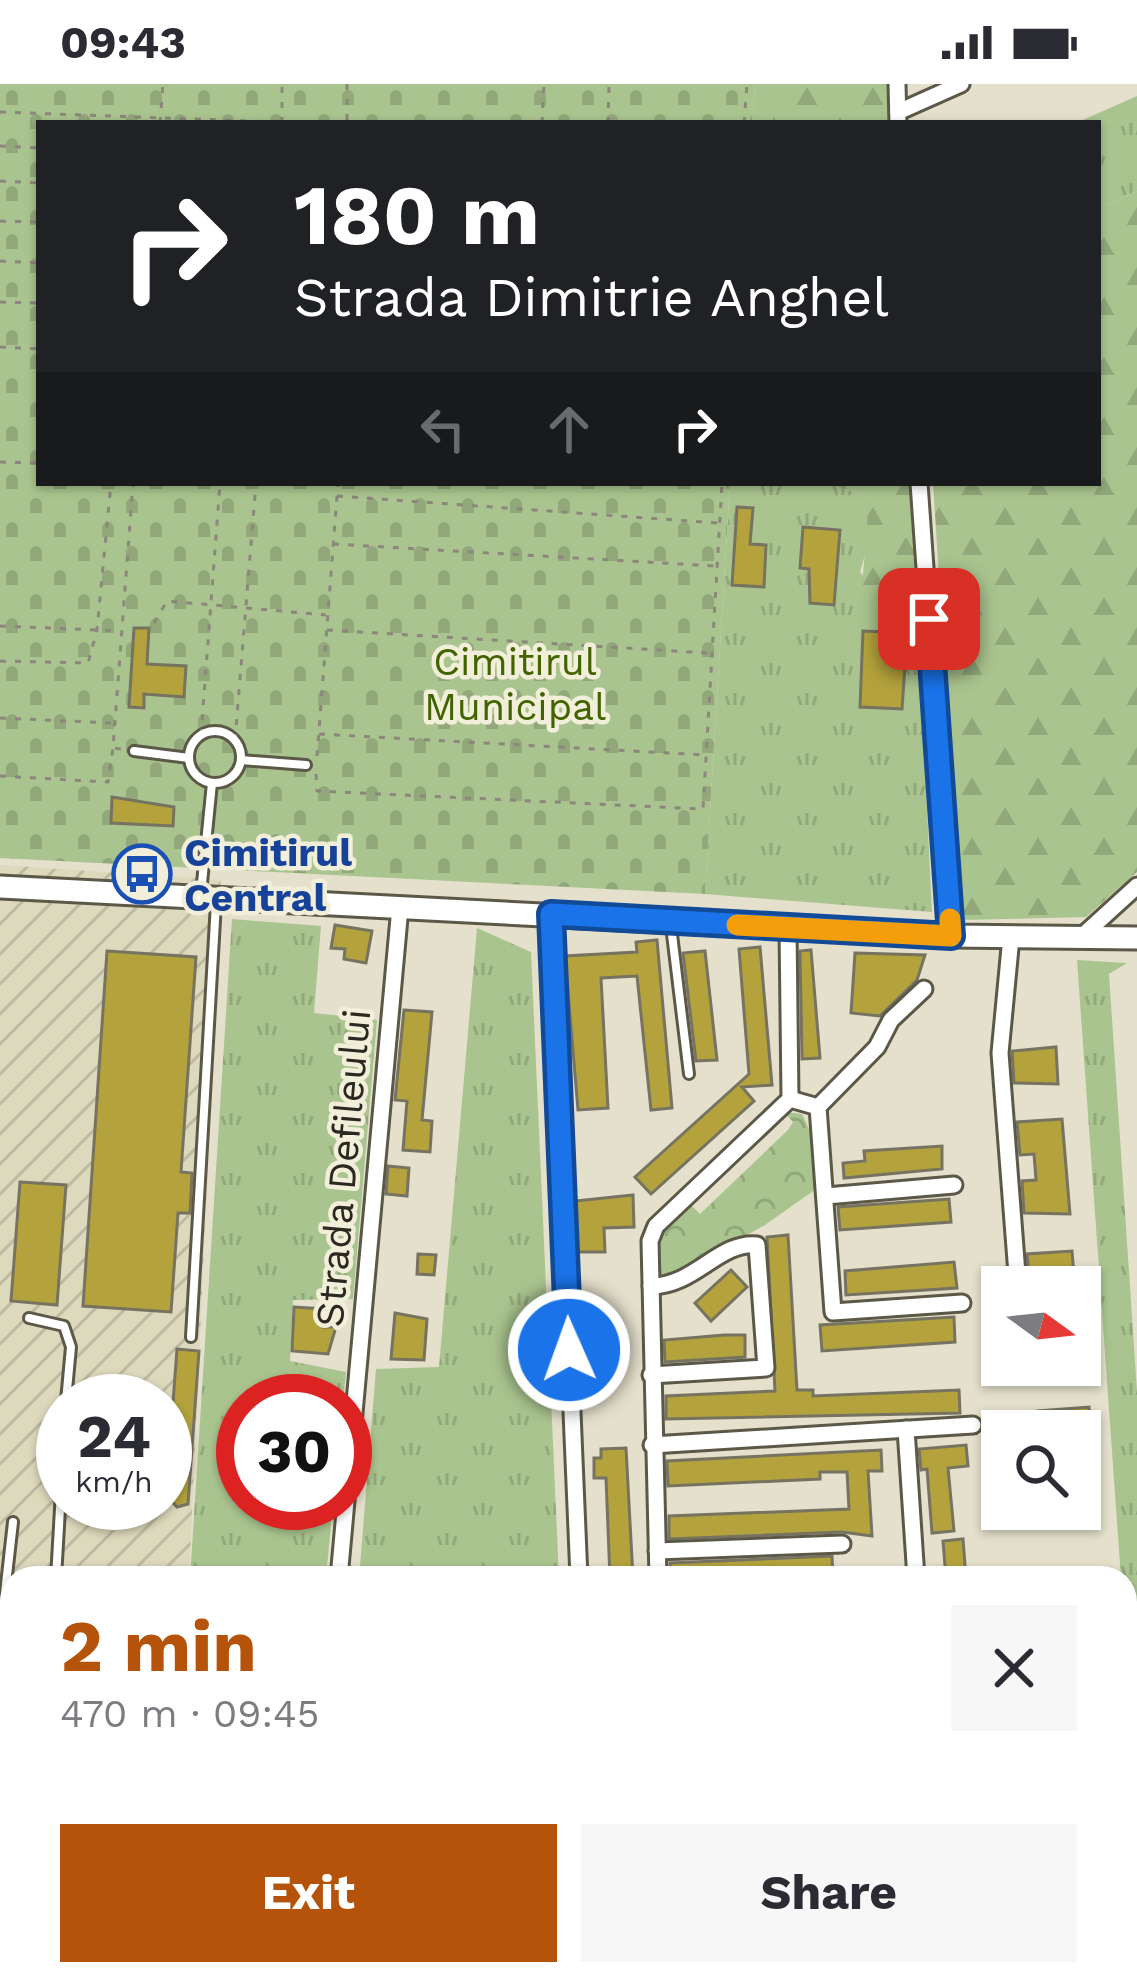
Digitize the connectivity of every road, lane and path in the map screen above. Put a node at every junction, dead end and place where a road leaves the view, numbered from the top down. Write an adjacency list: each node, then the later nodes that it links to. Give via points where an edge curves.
1 (163, 84): 11 (path)
2 (282, 84): 12 (path)
3 (347, 84): 13 (path)
4 (544, 84): 14 (path)
5 (609, 84): 15 (path)
6 (747, 84): 16 (path)
7 (897, 84): 10 (street)
8 (961, 84): 10 (street)
9 (0, 112): 11 (path)
10 (898, 118)
11 (160, 120)
12 (282, 120)
13 (347, 120)
14 (542, 120)
15 (608, 120)
16 (744, 120)
17 (0, 146): 18 (path)
18 (36, 148)
19 (0, 181): 20 (path)
20 (36, 183)
21 (0, 221): 22 (path)
22 (36, 222)
23 (0, 261): 24 (path)
24 (36, 263)
25 (0, 302): 26 (path)
26 (36, 303)
27 (0, 347): 28 (path)
28 (36, 349)
29 (0, 462): 30 (path)
30 (36, 463)
31 (111, 486): 47 (path)
32 (133, 486): 49 (path)
33 (220, 486): 42 (path)
34 (256, 486): 43 (path)
35 (338, 486): 38 (path)
36 (722, 486): 39 (path)
37 (919, 486): 72 (street)
38 (337, 496): 39 (path); 40 (path)
39 (720, 523): 41 (path)
40 (333, 544): 41 (path); 44 (path)
41 (717, 566): 50 (path)
42 (211, 607): 43 (path); 45 (path, via 167,601); 55 (path)
43 (246, 609): 44 (path); 56 (path)
44 (328, 616): 48 (path)
45 (154, 623)
46 (0, 626): 47 (path)
47 (98, 630): 49 (path); 51 (path, via 88,664)
48 (327, 630): 50 (path); 54 (path)
49 (122, 631): 53 (path)
50 (712, 653): 59 (path)
51 (0, 661)
52 (0, 718): 53 (path)
53 (115, 723): 57 (path)
54 (319, 734): 59 (path); 59 (path, via 317,790 362,793 703,809)
55 (201, 735): 56 (lane, via 218,731); 60 (lane)
56 (235, 740): 61 (lane)
57 (113, 748): 58 (path); 63 (path, via 108,782)
58 (134, 751): 60 (lane)
59 (706, 754)
60 (189, 758): 64 (lane, via 196,775)
61 (241, 760): 62 (lane); 64 (lane, via 234,775)
62 (306, 765)
63 (0, 776)
64 (212, 783): 67 (lane)
65 (1137, 886): 74 (street)
66 (0, 887): 67 (street)
67 (208, 895): 68 (street); 86 (lane)
68 (400, 907): 69 (street); 98 (street, Strada Defileului)
69 (551, 914): 70 (street); 99 (street)
70 (670, 920): 71 (street); 77 (lane)
71 (788, 928): 72 (street); 78 (street)
72 (951, 936): 73 (street)
73 (1011, 937): 74 (street); 82 (street, via 1000,1052)
74 (1080, 938): 75 (street)
75 (1137, 938)
76 (924, 989): 79 (street)
77 (689, 1074)
78 (790, 1099): 79 (street); 83 (street, via 656,1226)
79 (818, 1107): 81 (street)
80 (954, 1185): 81 (street)
81 (826, 1196): 84 (street, via 833,1312)
82 (1016, 1266)
83 (651, 1286): 88 (street); 88 (street, via 680,1284 716,1258 757,1245 766,1368)
84 (962, 1303)
85 (29, 1318): 87 (lane, via 64,1326)
86 (191, 1336)
87 (68, 1374)
88 (651, 1375): 91 (street)
89 (973, 1425): 90 (street)
90 (906, 1429): 91 (street); 101 (street)
91 (652, 1445): 95 (street)
92 (13, 1522): 96 (lane)
93 (59, 1530): 97 (lane)
94 (842, 1544): 95 (street)
95 (657, 1551): 100 (street)
96 (8, 1566)
97 (57, 1566)
98 (340, 1566)
99 (579, 1566)
100 (658, 1566)
101 (915, 1566)

